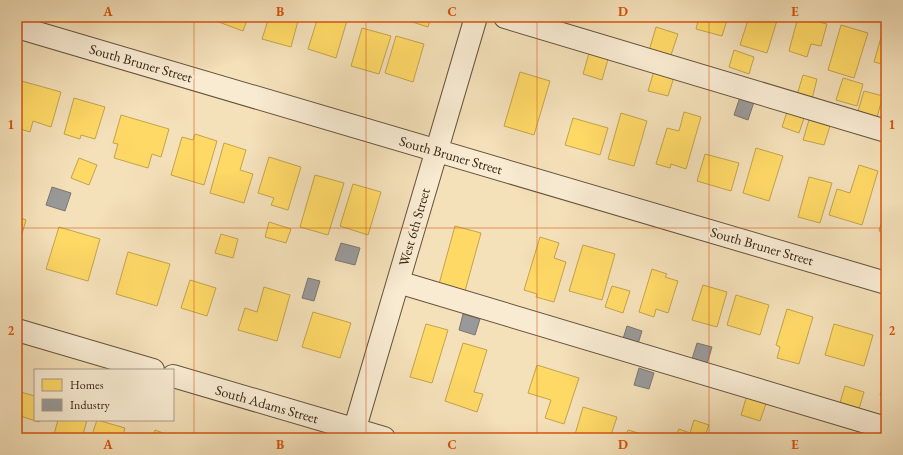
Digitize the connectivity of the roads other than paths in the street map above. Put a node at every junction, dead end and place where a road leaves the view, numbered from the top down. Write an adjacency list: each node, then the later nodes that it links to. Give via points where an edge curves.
1 (476, 17): 5 (street, West 6th Street)
2 (505, 17): 4 (street)
3 (17, 27): 5 (street, South Bruner Street)
4 (886, 130)
5 (437, 150): 6 (street, West 6th Street); 7 (street, South Bruner Street)
6 (398, 282): 11 (street); 12 (street, West 6th Street)
7 (886, 283)
8 (17, 330): 9 (street)
9 (150, 369)
10 (174, 376): 12 (street, South Adams Street)
11 (886, 428)
12 (353, 434): 13 (street, South Adams Street)
13 (384, 438)

